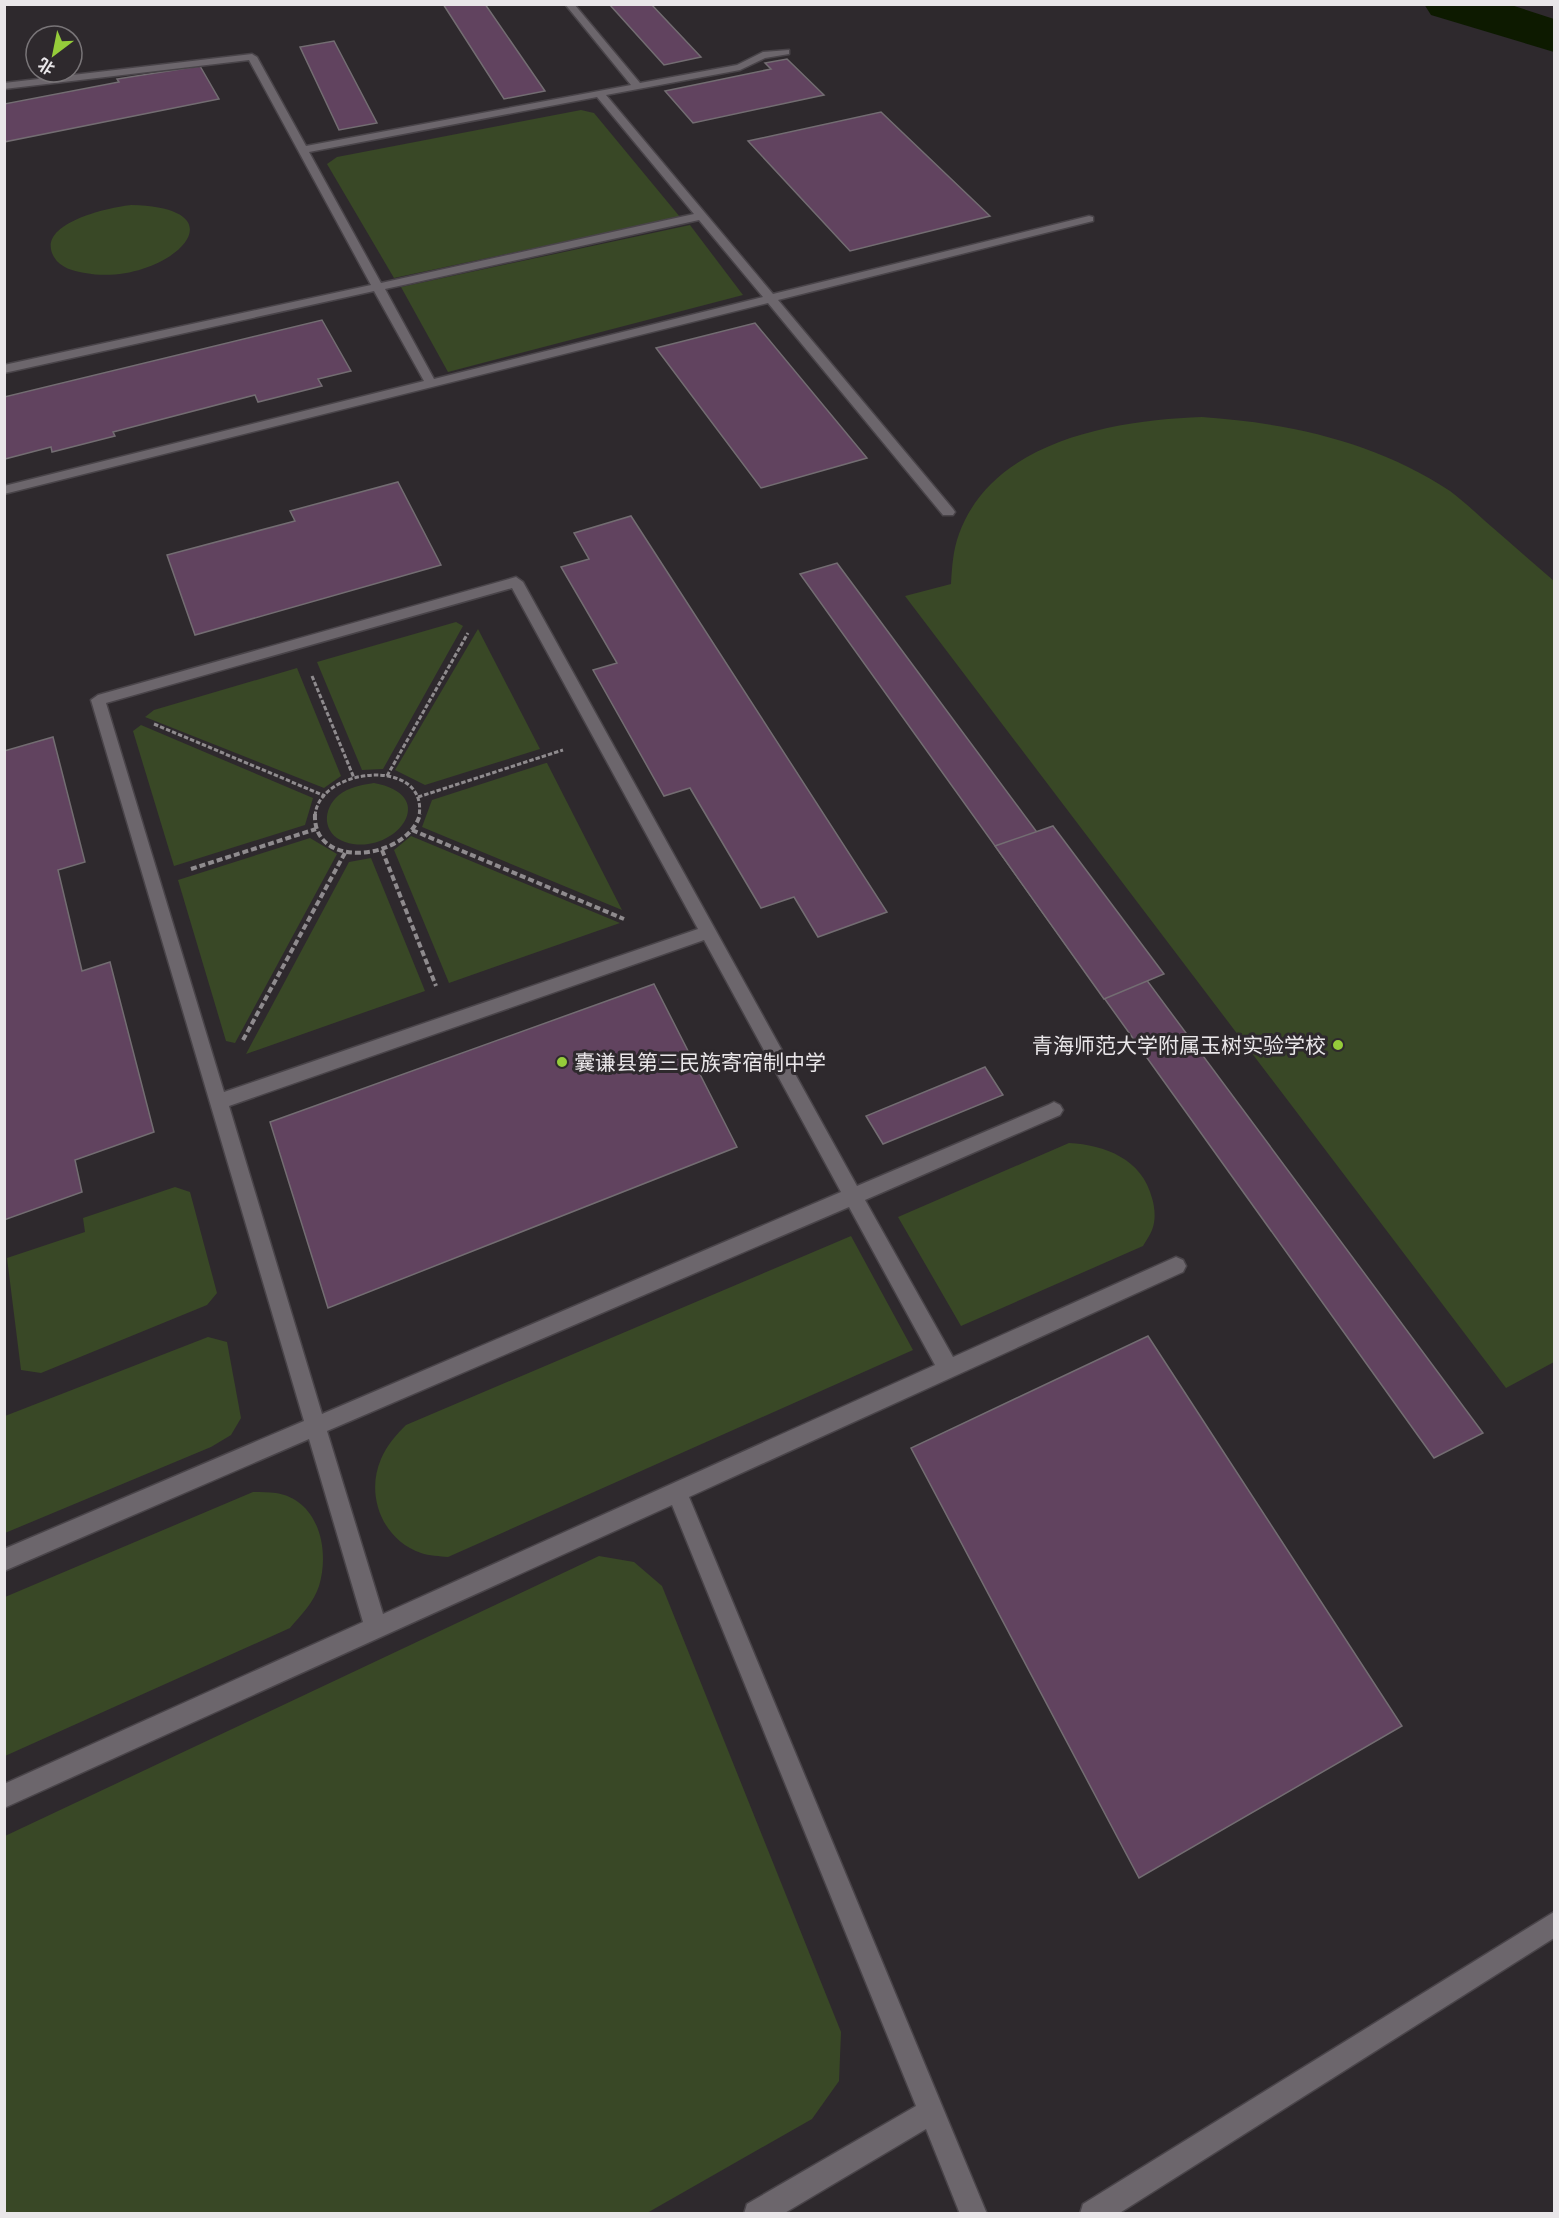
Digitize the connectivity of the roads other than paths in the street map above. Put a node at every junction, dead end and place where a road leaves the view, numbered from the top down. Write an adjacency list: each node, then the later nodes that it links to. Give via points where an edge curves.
1 (569, 4): 4 (lane)
2 (786, 52): 4 (lane, via 763,55 740,67)
3 (4, 86): 6 (lane, via 252,57)
4 (638, 87): 5 (lane)
5 (600, 94): 6 (lane); 7 (lane)
6 (303, 150): 9 (lane)
7 (702, 216): 9 (lane); 10 (lane)
8 (1089, 219): 10 (lane)
9 (378, 287): 11 (lane); 12 (lane)
10 (770, 299): 12 (lane); 14 (lane)
11 (4, 369)
12 (431, 384): 13 (lane)
13 (4, 490)
14 (948, 512)
15 (708, 932): 16 (lane); 16 (lane, via 516,582 98,700); 18 (lane)
16 (217, 1096): 21 (lane)
17 (1054, 1110): 18 (lane)
18 (853, 1196): 20 (lane); 21 (lane)
19 (1176, 1266): 20 (lane)
20 (950, 1370): 22 (lane)
21 (316, 1426): 23 (lane); 24 (lane)
22 (677, 1492): 24 (lane); 27 (lane)
23 (4, 1560)
24 (376, 1628): 25 (lane)
25 (4, 1796)
26 (1554, 1924): 30 (lane)
27 (932, 2111): 28 (lane); 29 (lane)
28 (757, 2214)
29 (974, 2214)
30 (1093, 2214)

